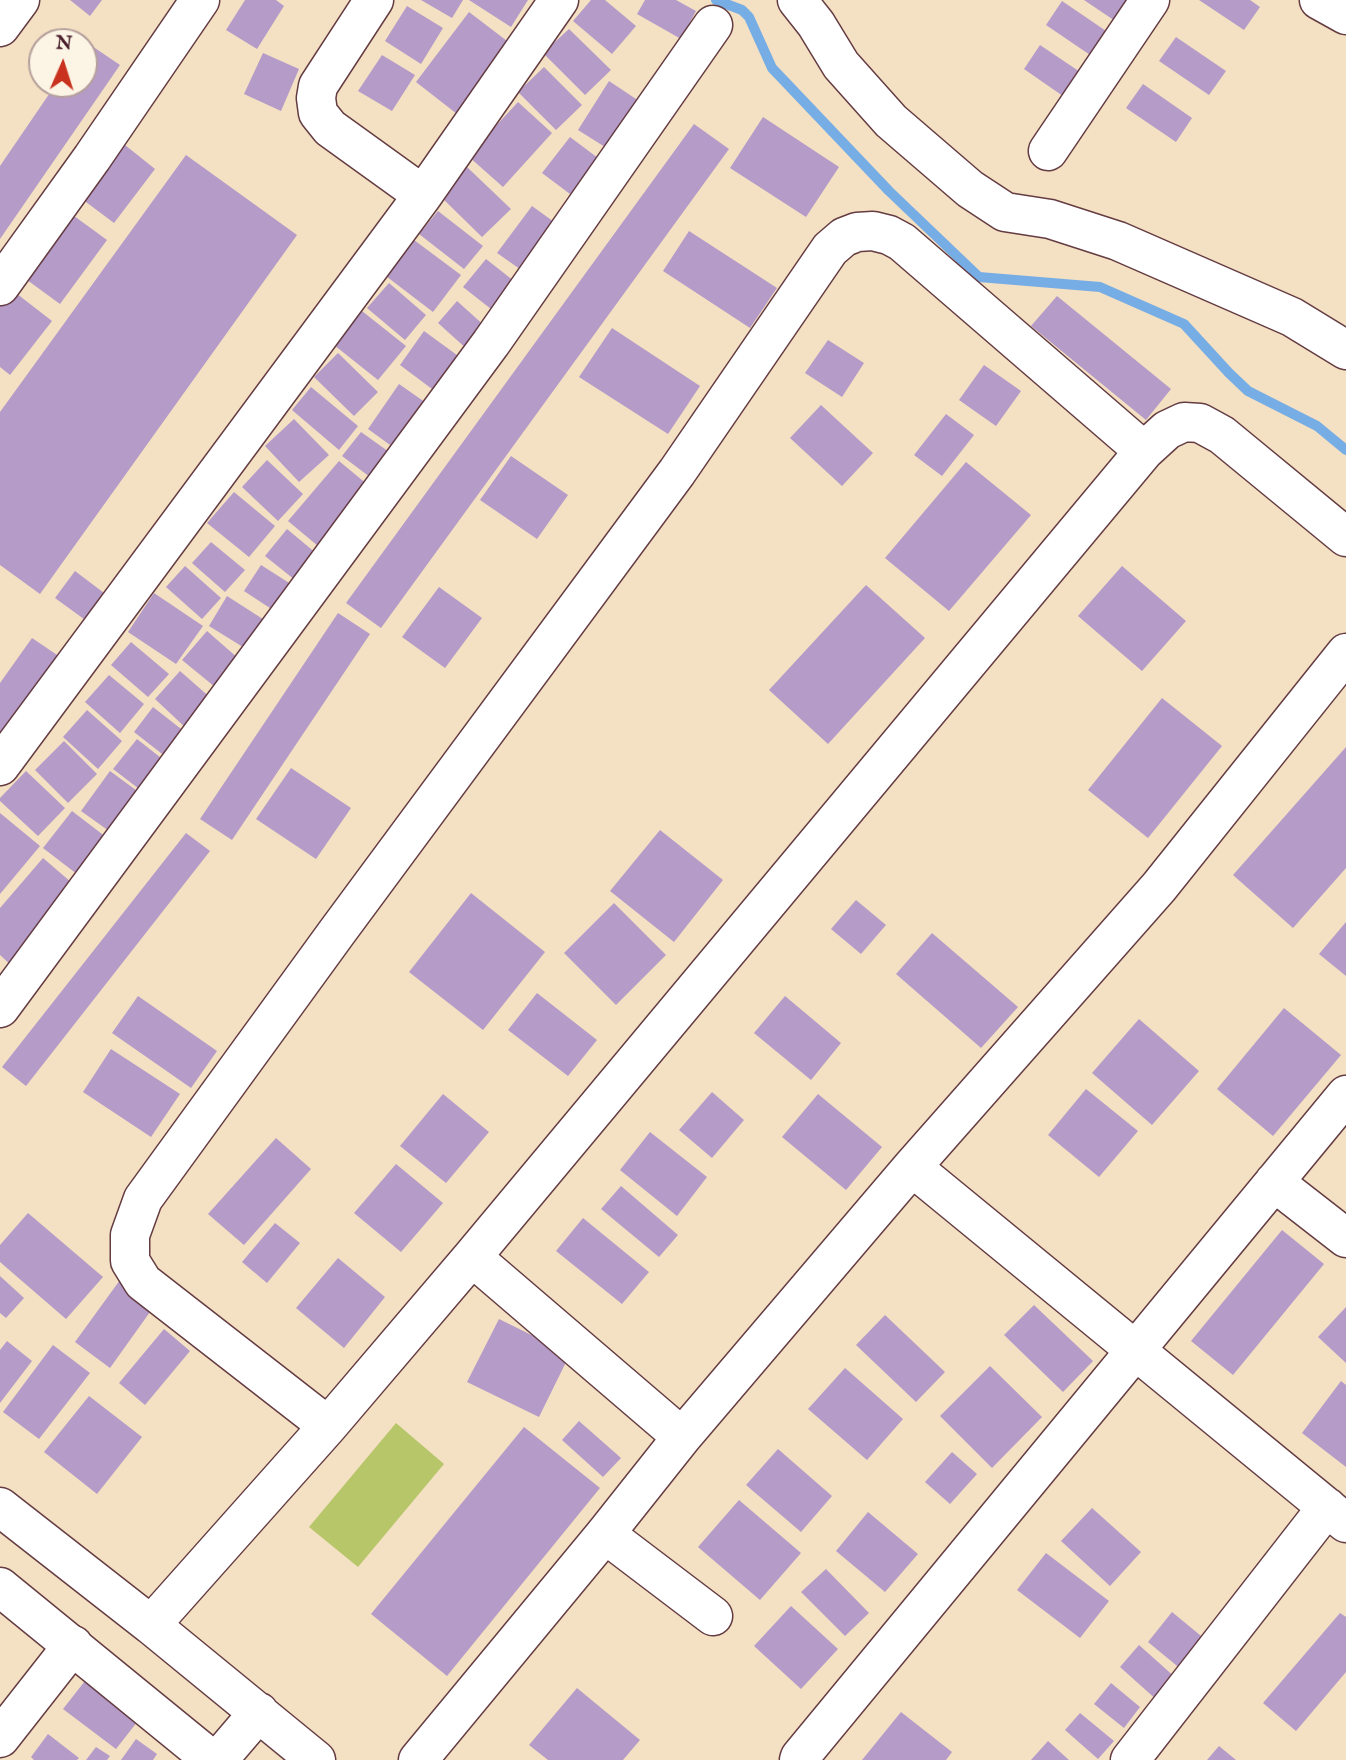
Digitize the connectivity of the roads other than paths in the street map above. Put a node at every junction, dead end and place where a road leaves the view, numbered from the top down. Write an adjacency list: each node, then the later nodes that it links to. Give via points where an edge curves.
1 (20, 0): 10 (street)
2 (200, 0): 13 (street)
3 (374, 0): 12 (street, via 318,86 318,113 330,128)
4 (559, 0): 12 (street)
5 (797, 0): 14 (street, via 841,65 891,121 970,189 1005,212 1050,219 1118,241 1292,317)
6 (1150, 0): 11 (street)
7 (1319, 0): 8 (street)
8 (1346, 16)
9 (713, 25): 19 (street, via 491,343)
10 (0, 27)
11 (1048, 151)
12 (422, 195): 18 (street)
13 (0, 286)
14 (1346, 350)
15 (1144, 451): 16 (street, via 1167,430 1184,422 1200,423 1222,435); 24 (street); 26 (street, via 902,242 873,231 857,232 830,249 677,472 143,1199 130,1235 130,1261 143,1282)
16 (1346, 537)
17 (1346, 653): 21 (street, via 1159,887)
18 (0, 766)
19 (0, 1008)
20 (1346, 1095): 22 (street)
21 (912, 1167): 25 (street); 27 (street)
22 (1274, 1182): 23 (street); 25 (street)
23 (1346, 1238)
24 (472, 1257): 26 (street); 27 (street)
25 (1135, 1350): 29 (street); 41 (street)
26 (328, 1426): 33 (street)
27 (682, 1437): 30 (street)
28 (0, 1507): 33 (street)
29 (1336, 1516): 42 (street)
30 (605, 1534): 32 (street); 40 (street)
31 (0, 1587): 34 (street)
32 (713, 1616)
33 (151, 1625): 35 (street)
34 (73, 1645): 36 (street); 38 (street)
35 (259, 1712): 37 (street); 39 (street)
36 (0, 1738)
37 (292, 1753)
38 (212, 1760)
39 (218, 1760)
40 (418, 1760)
41 (799, 1760)
42 (1130, 1760)

